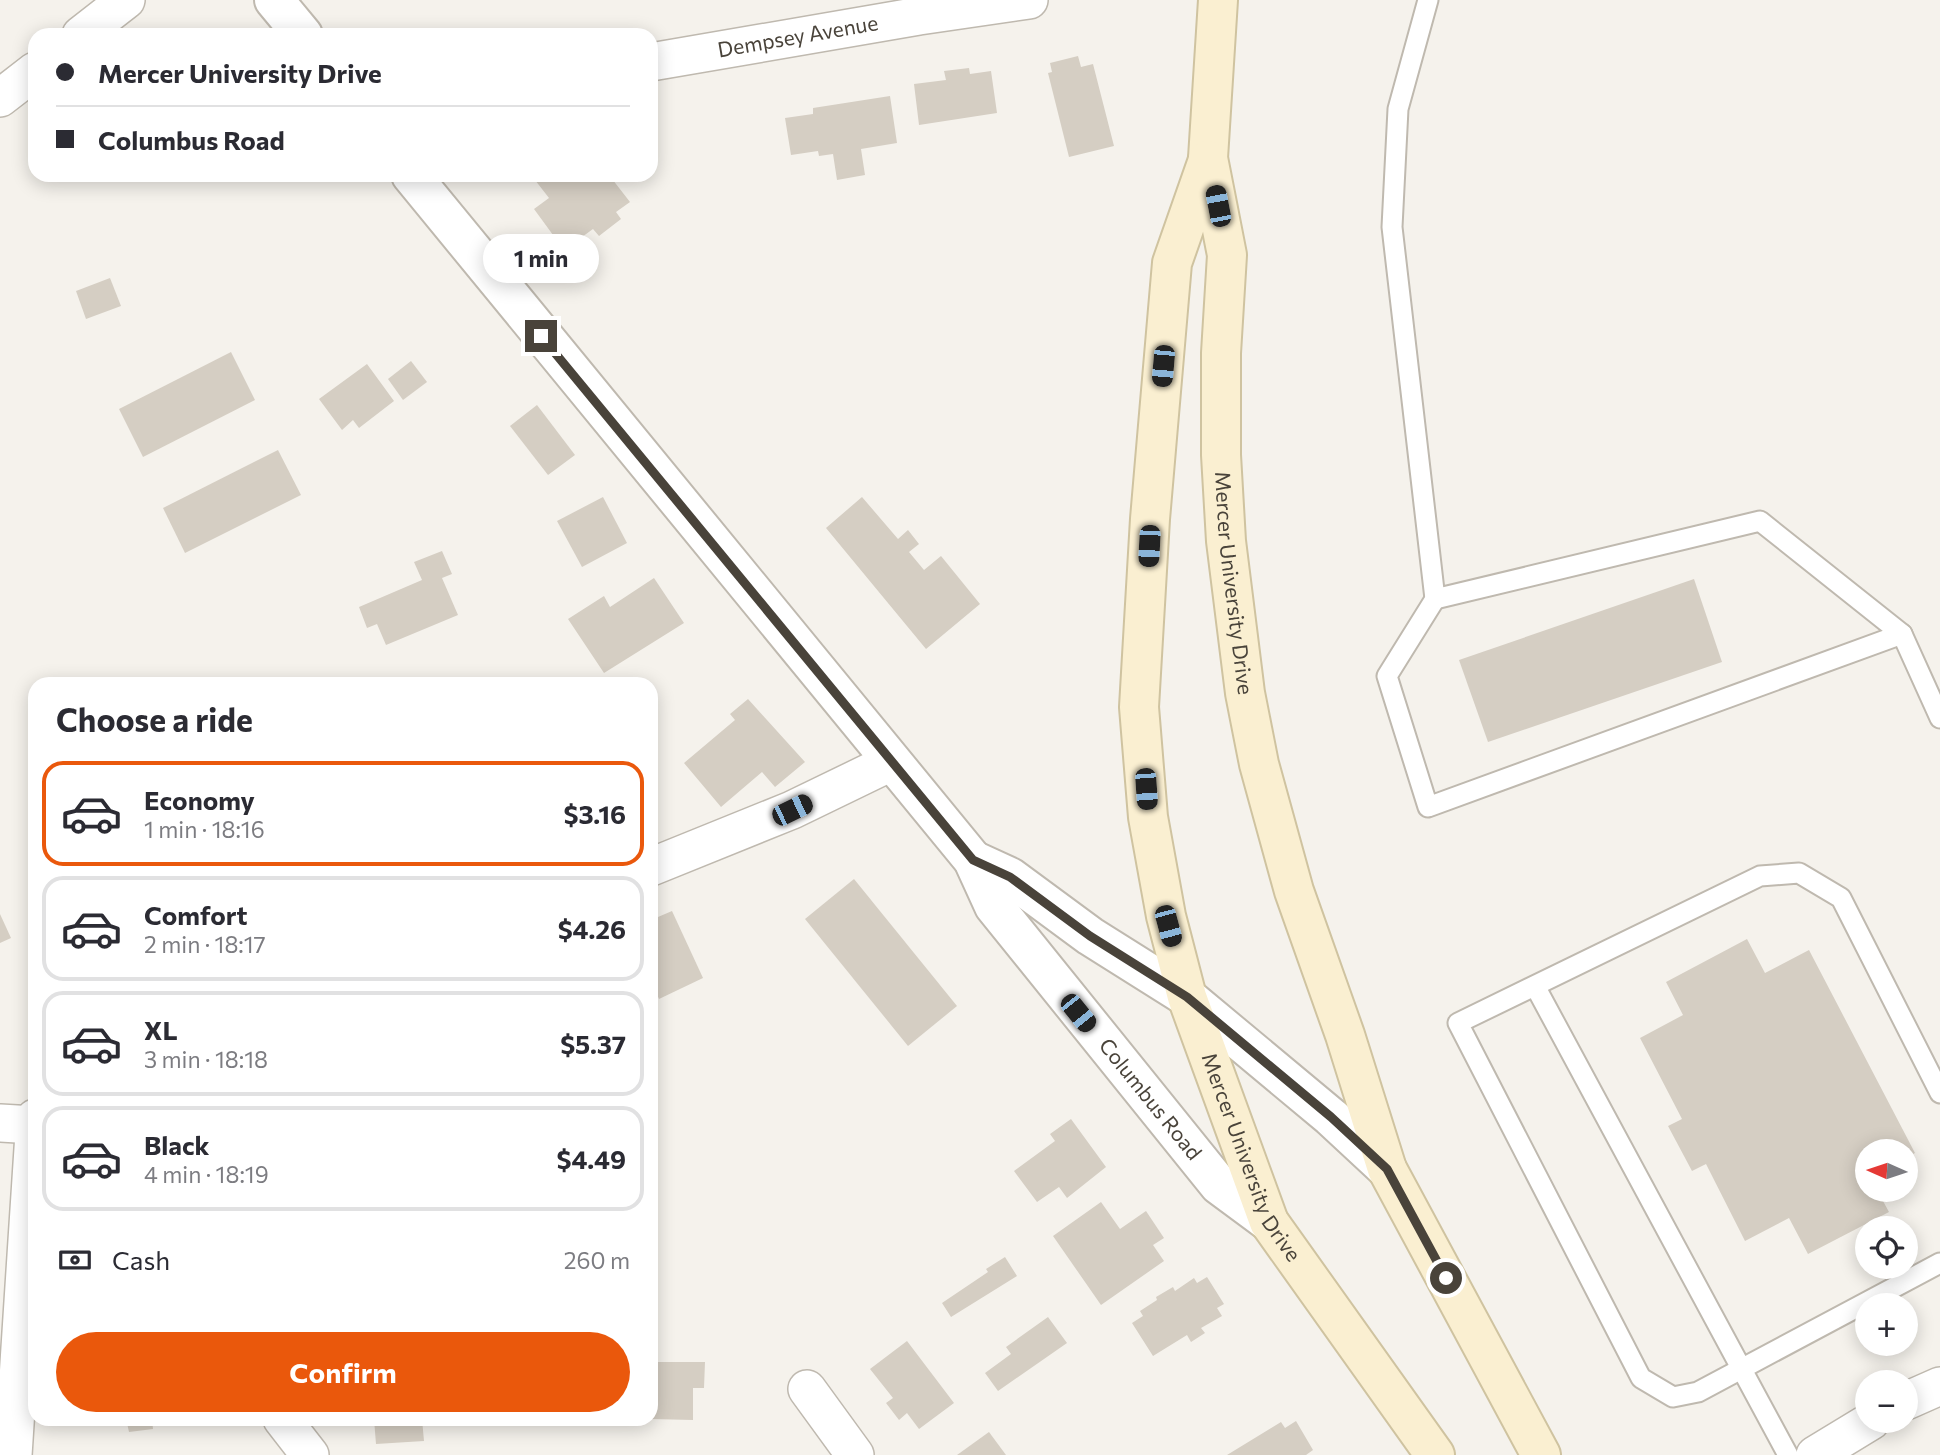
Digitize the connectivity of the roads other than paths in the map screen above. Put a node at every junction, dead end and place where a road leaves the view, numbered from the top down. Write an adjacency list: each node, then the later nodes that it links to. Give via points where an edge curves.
1 (126, 0): 6 (street)
2 (274, 0): 7 (street)
3 (1029, 0): 8 (street, Dempsey Avenue)
4 (1218, 0): 11 (main road, Mercer University Drive)
5 (1428, 0): 13 (lane, via 1398,109 1392,227)
6 (90, 28)
7 (297, 28)
8 (658, 61)
9 (28, 76): 10 (street)
10 (0, 98)
11 (1208, 158): 20 (main road, Mercer University Drive, via 1172,263 1139,707 1148,817); 23 (main road, Mercer University Drive, via 1227,255 1221,455 1226,541 1245,693 1294,891)
12 (417, 182): 16 (street, Columbus Road)
13 (1435, 599): 14 (lane, via 1760,521); 14 (lane, via 1387,676 1428,807)
14 (1902, 634): 15 (lane)
15 (1940, 718)
16 (891, 762): 17 (street, Columbus Road); 18 (street, via 792,810)
17 (973, 860): 20 (street, Columbus Road, via 1010,877 1090,936); 24 (street, Columbus Road, via 994,906 1131,1078 1219,1185)
18 (658, 864)
19 (1535, 986): 21 (lane, via 1760,876 1799,873 1842,898); 26 (lane); 26 (lane, via 1458,1023 1641,1378 1673,1397 1698,1392)
20 (1187, 997): 23 (street, Columbus Road); 24 (main road, Mercer University Drive)
21 (1940, 1093)
22 (26, 1123): 32 (street)
23 (1387, 1169): 36 (main road, Mercer University Drive)
24 (1269, 1222): 35 (main road, Mercer University Drive)
25 (1939, 1265): 26 (lane)
26 (1743, 1368): 37 (lane)
27 (1940, 1386): 29 (street)
28 (807, 1389): 34 (street)
29 (1918, 1396)
30 (287, 1426): 33 (street)
31 (1855, 1431): 38 (street)
32 (13, 1455)
33 (310, 1455)
34 (855, 1455)
35 (1436, 1455)
36 (1541, 1455)
37 (1788, 1455)
38 (1815, 1455)

